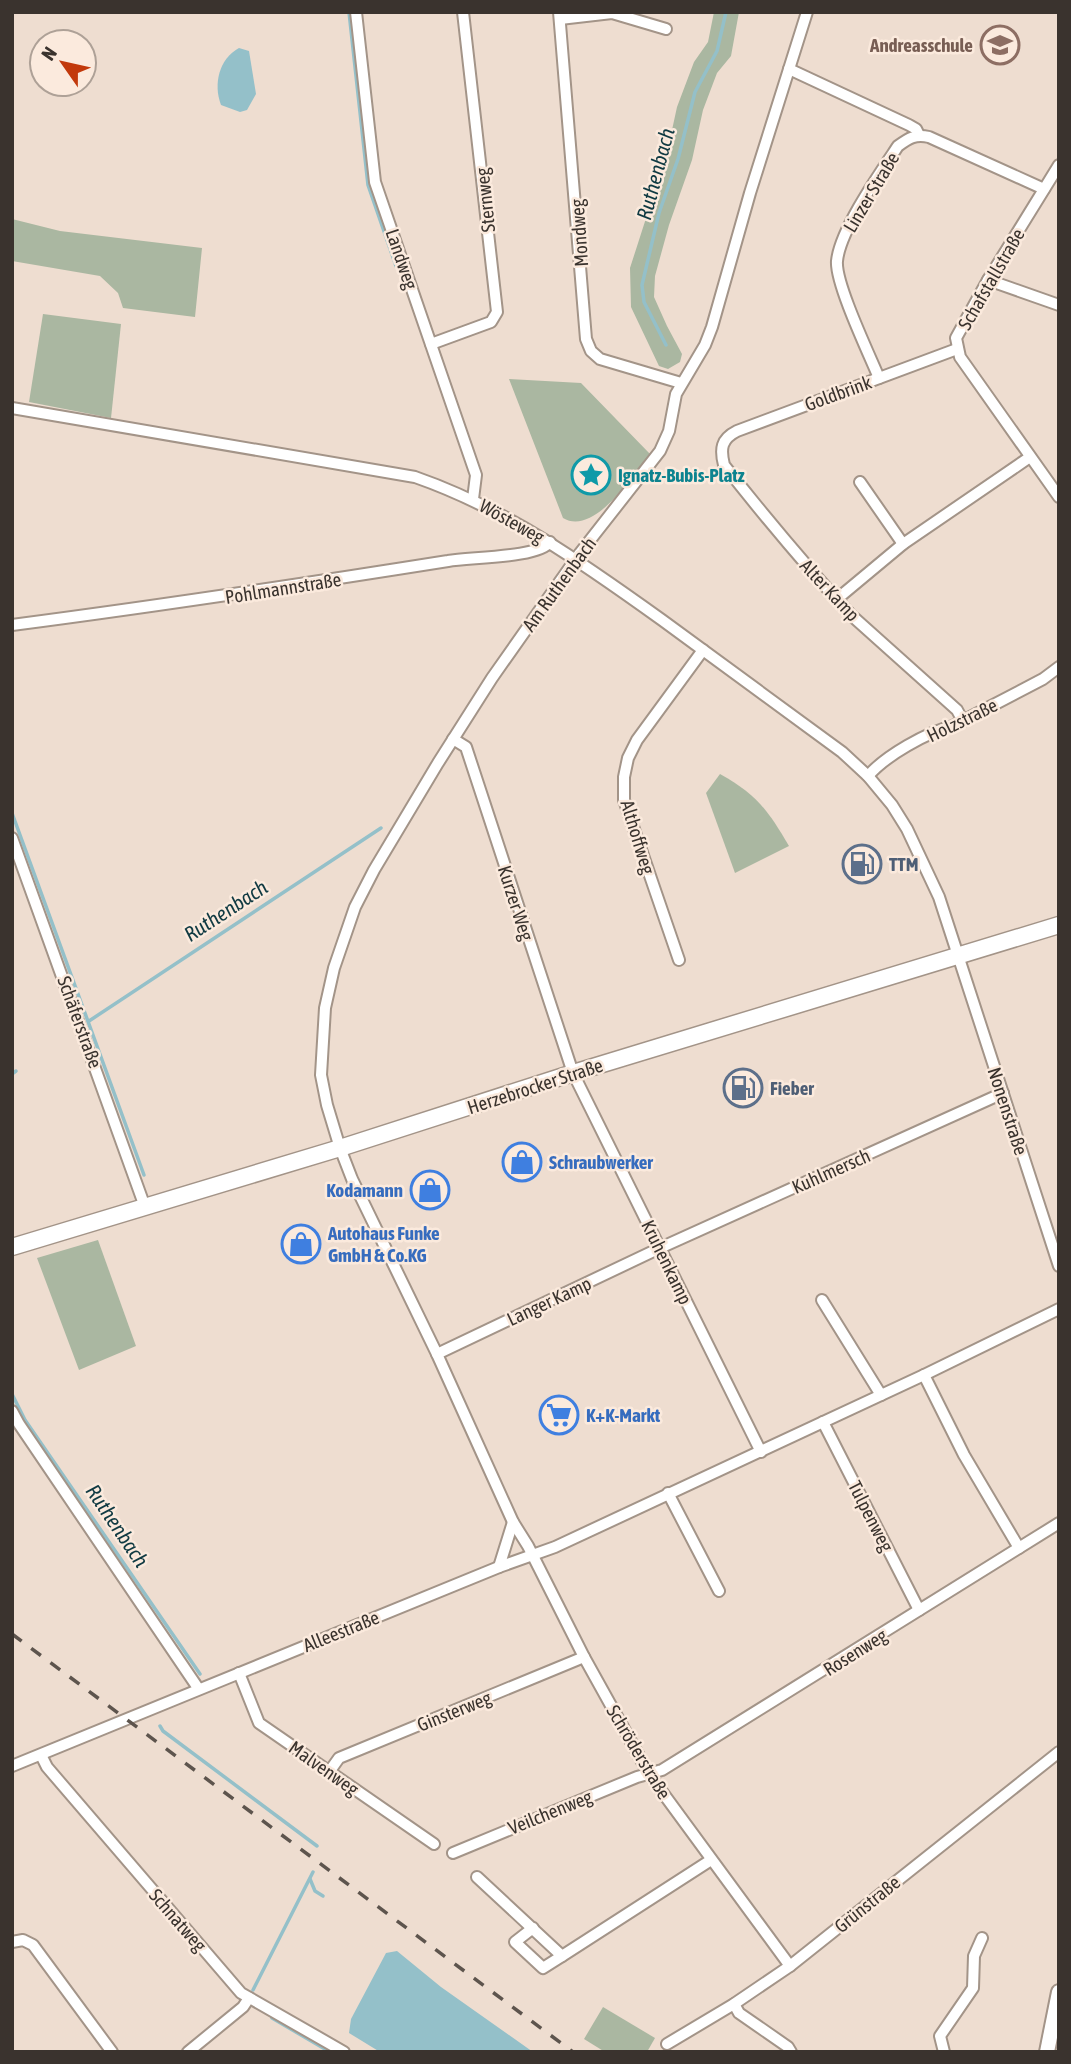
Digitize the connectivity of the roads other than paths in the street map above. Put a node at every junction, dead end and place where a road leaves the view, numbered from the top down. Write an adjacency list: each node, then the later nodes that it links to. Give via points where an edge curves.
1 (356, 12): 12 (street, Landweg, via 375,182)
2 (463, 12): 12 (street, Sternweg, via 497,312 491,322)
3 (807, 12): 6 (street, Am Ruthenbach)
4 (560, 15): 5 (street, Mondweg, via 612,13); 15 (street, Mondweg, via 586,339 600,359)
5 (666, 29)
6 (789, 69): 7 (street, Linzer Straße, via 909,125); 15 (street, Am Ruthenbach, via 705,345)
7 (919, 135): 9 (street, Linzer Straße); 14 (street, Linzer Straße, via 898,146 840,243 840,281)
8 (1059, 164): 9 (street, Schafstallstraße)
9 (1044, 189): 10 (street, Schafstallstraße)
10 (988, 280): 11 (street); 13 (street, Schafstallstraße, via 956,338)
11 (1059, 305)
12 (431, 344): 21 (street, Landweg, via 476,475)
13 (957, 349): 14 (street, Goldbrink); 18 (street, Schafstallstraße)
14 (879, 378): 17 (street, Goldbrink, via 737,431)
15 (681, 383): 24 (street, Am Ruthenbach, via 660,451)
16 (12, 408): 21 (street, Wösteweg, via 415,477)
17 (723, 442): 25 (street, Alter Kamp, via 724,465)
18 (1030, 457): 20 (street, Schafstallstraße); 23 (street)
19 (860, 482): 23 (street)
20 (1059, 497)
21 (473, 499): 22 (street, Wösteweg)
22 (550, 542): 24 (street, Wösteweg); 26 (street, Pohlmannstraße, via 533,552)
23 (903, 544): 25 (street)
24 (576, 558): 27 (street, Wösteweg); 30 (street, Am Ruthenbach)
25 (837, 599): 29 (street, Alter Kamp, via 957,710)
26 (12, 625)
27 (703, 650): 31 (street, Wösteweg); 35 (street, Althoffweg, via 637,740 624,777 624,800)
28 (1059, 667): 29 (street, Holzstraße)
29 (963, 721): 31 (street, Holzstraße, via 878,763)
30 (453, 738): 36 (street, Kurzer Weg, via 466,747); 38 (street, Am Ruthenbach, via 374,870 334,968 325,1008 321,1075)
31 (868, 776): 34 (street, Wösteweg, via 917,847)
32 (12, 838): 39 (street, Schäferstraße)
33 (1059, 925): 34 (main road, Herzebrocker Straße)
34 (958, 956): 36 (main road, Herzebrocker Straße); 37 (street, Nonenstraße)
35 (679, 960)
36 (573, 1073): 38 (main road, Herzebrocker Straße); 41 (street, Kruhenkamp)
37 (1003, 1093): 41 (street, Kuhlmersch); 42 (street, Nonenstraße)
38 (340, 1148): 39 (main road, Herzebrocker Straße); 45 (street, Schröderstraße)
39 (145, 1207): 40 (main road, Herzebrocker Straße)
40 (12, 1247)
41 (660, 1248): 45 (street, Langer Kamp); 50 (street, Kruhenkamp)
42 (1059, 1266)
43 (822, 1300): 47 (street)
44 (1059, 1309): 46 (street, Alleestraße)
45 (437, 1354): 52 (street, Schröderstraße)
46 (924, 1375): 47 (street, Alleestraße); 54 (street)
47 (881, 1395): 49 (street, Alleestraße)
48 (12, 1411): 61 (street)
49 (823, 1422): 50 (street, Alleestraße); 58 (street, Tulpenweg)
50 (761, 1452): 51 (street, Alleestraße)
51 (668, 1493): 55 (street, Alleestraße); 57 (street)
52 (513, 1521): 55 (street, Schröderstraße); 56 (street)
53 (1059, 1523): 54 (street, Rosenweg)
54 (1019, 1548): 58 (street, Rosenweg)
55 (533, 1555): 56 (street, Alleestraße); 59 (street, Schröderstraße)
56 (499, 1567): 60 (street, Alleestraße)
57 (719, 1591)
58 (919, 1610): 66 (street, Rosenweg)
59 (584, 1657): 65 (street, Ginsterweg, via 339,1758); 66 (street, Schröderstraße)
60 (239, 1673): 61 (street, Alleestraße); 65 (street, Malvenweg, via 259,1723)
61 (198, 1688): 63 (street, Alleestraße)
62 (1059, 1752): 75 (street, Grünstraße)
63 (41, 1755): 64 (street, Alleestraße); 77 (street, Schnatweg)
64 (12, 1766)
65 (329, 1772): 67 (street, Malvenweg)
66 (649, 1774): 68 (street, Veilchenweg); 69 (street, Schröderstraße)
67 (434, 1844)
68 (453, 1853)
69 (711, 1860): 74 (street); 75 (street, Schröderstraße)
70 (477, 1877): 71 (street)
71 (533, 1928): 74 (street); 74 (street, via 516,1942 543,1968)
72 (982, 1938): 84 (street, via 974,1956 973,1988 940,2036)
73 (12, 1942): 80 (street, via 23,1940 33,1945)
74 (562, 1956)
75 (790, 1966): 78 (street, Grünstraße)
76 (1059, 1992): 85 (street)
77 (249, 1998): 81 (street); 82 (street, Schnatweg)
78 (734, 2004): 79 (street, Grünstraße); 83 (street, via 739,2013)
79 (667, 2044)
80 (112, 2052)
81 (187, 2052)
82 (344, 2052)
83 (791, 2052)
84 (944, 2052)
85 (1047, 2052)

